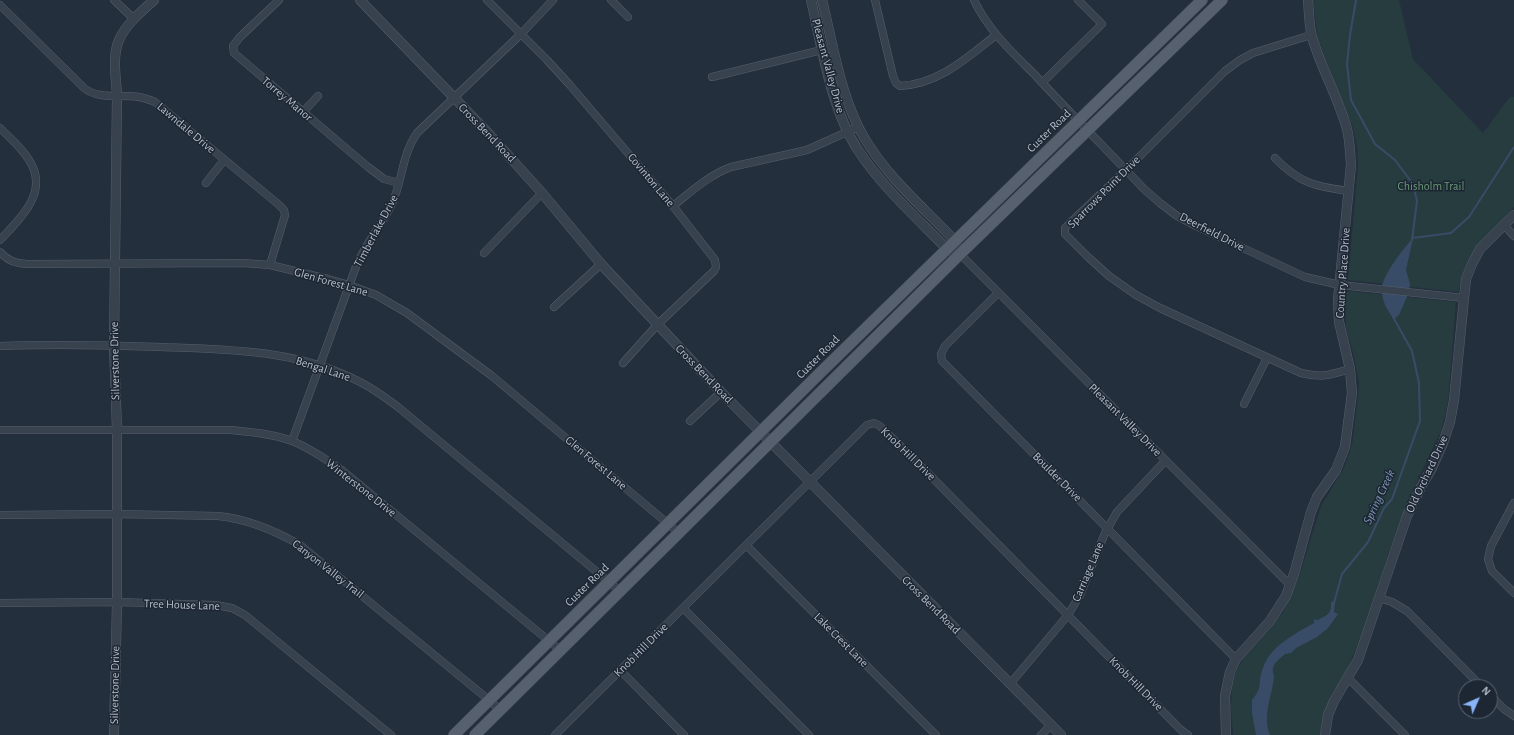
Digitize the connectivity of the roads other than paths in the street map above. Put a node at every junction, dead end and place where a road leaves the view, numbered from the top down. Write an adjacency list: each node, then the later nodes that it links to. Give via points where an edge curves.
1 (114, 0): 18 (street)
2 (154, 0): 18 (street, Silverstone Drive)
3 (279, 0): 29 (street, Torrey Manor, via 240,37 233,46 234,53)
4 (360, 0): 28 (street, Cross Bend Road)
5 (487, 0): 19 (street, Covinton Lane)
6 (553, 0): 19 (street, Timberlake Drive)
7 (611, 0): 17 (street)
8 (811, 0): 23 (street, Pleasant Valley Drive)
9 (822, 0): 22 (street, Pleasant Valley Drive)
10 (875, 0): 20 (street, via 896,83 900,86 939,76)
11 (974, 0): 20 (street, Deerfield Drive)
12 (1078, 0): 25 (street, via 1102,24)
13 (1202, 0): 30 (main road, Custer Road)
14 (1222, 0): 33 (main road)
15 (1308, 0): 21 (street, Country Place Drive)
16 (0, 5): 26 (street, Lawndale Drive, via 90,93 103,96)
17 (628, 17)
18 (134, 19): 26 (street, Silverstone Drive, via 119,39 116,48)
19 (521, 34): 28 (street, Timberlake Drive); 44 (street, Covinton Lane, via 569,84)
20 (996, 35): 25 (street, Deerfield Drive)
21 (1312, 35): 37 (street, Sparrows Point Drive, via 1253,53 1240,60 1225,71); 42 (street, Country Place Drive, via 1347,130 1351,165)
22 (834, 47): 23 (street); 31 (street, Pleasant Valley Drive, via 843,87)
23 (823, 49): 24 (street); 34 (street, Pleasant Valley Drive, via 833,92)
24 (712, 77)
25 (1042, 83): 30 (street, Deerfield Drive)
26 (117, 95): 36 (street, Lawndale Drive, via 141,97 155,102); 53 (street, Silverstone Drive)
27 (318, 96): 29 (street)
28 (454, 99): 40 (street, Timberlake Drive, via 417,133 407,151); 43 (street, Cross Bend Road)
29 (303, 112): 40 (street, Torrey Manor, via 384,179)
30 (1078, 121): 33 (street, Deerfield Drive); 49 (main road, Custer Road)
31 (858, 127): 34 (street); 38 (street, Pleasant Valley Drive, via 875,155)
32 (0, 128): 48 (street, via 30,161 35,177 35,191 28,209)
33 (1088, 131): 37 (street, Deerfield Drive); 52 (main road)
34 (848, 132): 41 (street, Pleasant Valley Drive, via 857,149); 44 (street, via 807,150 720,171)
35 (1275, 158): 42 (street, via 1295,176 1311,184)
36 (224, 160): 39 (street); 55 (street, Lawndale Drive, via 284,210 284,220)
37 (1126, 170): 57 (street, Deerfield Drive, via 1177,216 1305,277); 64 (street, Sparrows Point Drive, via 1065,228 1065,234 1104,271 1136,295)
38 (893, 177): 41 (street); 49 (street, Pleasant Valley Drive)
39 (206, 183)
40 (399, 183): 56 (street, Timberlake Drive, via 392,206 362,253)
41 (885, 185): 49 (street, Pleasant Valley Drive)
42 (1349, 191): 57 (street, Country Place Drive)
43 (542, 193): 51 (street); 54 (street, Cross Bend Road)
44 (673, 206): 61 (street, Covinton Lane, via 715,260 716,267)
45 (1514, 215): 46 (street, Old Orchard Drive)
46 (1504, 225): 47 (street); 59 (street, Old Orchard Drive, via 1480,249 1466,279)
47 (1514, 236)
48 (0, 240)
49 (951, 245): 52 (street, Pleasant Valley Drive); 73 (main road, Custer Road)
50 (0, 252): 53 (street, Glen Forest Lane, via 8,260 27,264)
51 (484, 253)
52 (960, 254): 58 (street, Pleasant Valley Drive); 75 (main road)
53 (116, 262): 55 (street, Glen Forest Lane); 62 (street, Silverstone Drive)
54 (601, 264): 60 (street); 61 (street, Cross Bend Road)
55 (270, 265): 56 (street, Glen Forest Lane)
56 (349, 285): 66 (street, Timberlake Drive); 81 (street, Glen Forest Lane, via 390,303 492,376)
57 (1340, 285): 59 (street, Deerfield Drive); 67 (street, Country Place Drive, via 1339,322)
58 (998, 293): 76 (street, Pleasant Valley Drive); 82 (street, Boulder Drive, via 944,346 942,361)
59 (1464, 298): 89 (street, Old Orchard Drive, via 1450,422 1432,468 1407,516)
60 (554, 307)
61 (657, 325): 65 (street, Covinton Lane); 68 (street, Cross Bend Road)
62 (114, 345): 63 (street, Bengal Lane); 66 (street, Bengal Lane, via 259,352); 72 (street, Silverstone Drive)
63 (0, 346)
64 (1267, 358): 67 (street, Sparrows Point Drive, via 1295,371 1314,376 1327,376); 69 (street)
65 (623, 363)
66 (320, 365): 74 (street, Timberlake Drive); 85 (street, Bengal Lane, via 361,382 398,407)
67 (1350, 369): 86 (street, Country Place Drive, via 1352,393 1345,447 1336,470 1317,497 1311,512)
68 (721, 392): 70 (street); 73 (street, Cross Bend Road)
69 (1244, 404)
70 (690, 421)
71 (0, 430): 72 (street, Winterstone Drive)
72 (117, 430): 74 (street, Winterstone Drive, via 231,430); 79 (street, Silverstone Drive)
73 (760, 431): 75 (street, Cross Bend Road); 81 (main road, Custer Road)
74 (292, 441): 94 (street, Winterstone Drive, via 315,452 343,471)
75 (770, 441): 77 (street, Cross Bend Road); 83 (main road)
76 (1165, 461): 82 (street, Carriage Lane, via 1117,512); 86 (street, Pleasant Valley Drive)
77 (810, 482): 84 (street, Knob Hill Drive); 93 (street, Knob Hill Drive, via 868,425 874,423 880,426); 100 (street, Cross Bend Road)
78 (1514, 503): 88 (street, via 1491,546 1488,559 1492,571)
79 (116, 514): 80 (street, Canyon Valley Trail); 90 (street, Silverstone Drive); 101 (street, Canyon Valley Trail, via 232,518 276,532 300,545)
80 (0, 515)
81 (668, 523): 83 (street, Glen Forest Lane); 85 (main road, Custer Road)
82 (1107, 528): 93 (street, Carriage Lane, via 1080,595); 96 (street, Boulder Drive)
83 (679, 533): 87 (main road)
84 (746, 545): 92 (street, Knob Hill Drive); 113 (street, Lake Crest Lane)
85 (609, 582): 87 (street, Bengal Lane); 94 (main road, Custer Road)
86 (1290, 585): 96 (street, Country Place Drive, via 1270,621)
87 (620, 591): 95 (main road)
88 (1514, 593)
89 (1379, 598): 98 (street, Old Orchard Drive, via 1358,660); 99 (street, via 1407,611)
90 (117, 602): 91 (street, Tree House Lane); 107 (street, Silverstone Drive); 108 (street, Tree House Lane, via 215,605 238,611)
91 (0, 603)
92 (683, 608): 97 (street, Knob Hill Drive); 112 (street)
93 (1068, 615): 100 (street, Carriage Lane); 116 (street, Knob Hill Drive)
94 (549, 640): 95 (street, Winterstone Drive); 101 (main road, Custer Road)
95 (560, 650): 103 (main road)
96 (1236, 659): 117 (street, Country Place Drive, via 1230,672 1225,696)
97 (620, 670): 106 (street, Knob Hill Drive); 111 (street)
98 (1348, 678): 118 (street, Old Orchard Drive, via 1328,715); 119 (street)
99 (1474, 679)
100 (1010, 684): 105 (street, Cross Bend Road)
101 (489, 700): 103 (street, Canyon Valley Trail); 109 (main road, Custer Road)
102 (1498, 703): 104 (street)
103 (500, 710): 110 (main road)
104 (1514, 716)
105 (1051, 725): 114 (street); 115 (street, Cross Bend Road)
106 (557, 734)
107 (114, 735)
108 (391, 735)
109 (454, 735)
110 (475, 735)
111 (684, 735)
112 (809, 735)
113 (936, 735)
114 (1041, 735)
115 (1061, 735)
116 (1188, 735)
117 (1226, 735)
118 (1325, 735)
119 (1405, 735)

